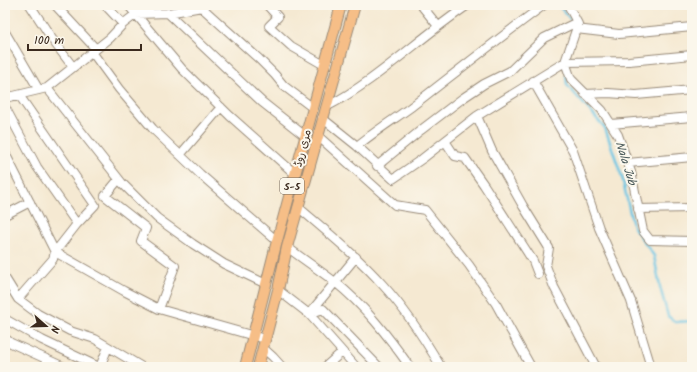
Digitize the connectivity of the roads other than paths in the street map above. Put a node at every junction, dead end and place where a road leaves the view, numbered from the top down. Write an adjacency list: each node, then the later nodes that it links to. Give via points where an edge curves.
1 (30, 5): 24 (street)
2 (55, 5): 20 (street)
3 (105, 5): 15 (street)
4 (128, 5): 14 (street)
5 (267, 5): 23 (street, via 278,16 269,26 291,46)
6 (341, 5): 23 (main road, مری روڈ / S-5)
7 (355, 5): 33 (main road, مری روڈ / S-5)
8 (421, 5): 17 (street)
9 (468, 5): 17 (street)
10 (544, 5): 42 (street)
11 (568, 5): 16 (street)
12 (201, 6): 13 (street); 34 (street, via 276,75 284,86)
13 (168, 13): 14 (street); 39 (street, via 262,102)
14 (136, 14): 15 (street); 32 (street, via 182,69)
15 (123, 24): 20 (street)
16 (577, 25): 18 (street, via 619,34); 22 (street); 47 (street, via 544,38 510,71 463,98)
17 (438, 26): 33 (street, via 374,76)
18 (692, 27)
19 (5, 32): 26 (street)
20 (94, 50): 24 (street); 44 (street, via 119,89 153,130)
21 (692, 55): 22 (street, via 629,61)
22 (565, 62): 25 (street); 28 (street, via 571,79)
23 (324, 65): 34 (main road, مری روڈ / S-5)
24 (73, 67): 26 (street)
25 (533, 81): 35 (street); 88 (street, via 573,151 599,228 631,302)
26 (43, 89): 29 (street); 49 (street)
27 (692, 90): 28 (street, via 636,95)
28 (585, 94): 38 (street, via 602,110)
29 (19, 95): 30 (street); 55 (street, via 95,205)
30 (5, 98)
31 (5, 107): 55 (street, via 37,167)
32 (221, 107): 44 (street); 48 (street)
33 (326, 107): 36 (main road, مری روڈ / S-5)
34 (313, 108): 39 (main road, مری روڈ / S-5)
35 (477, 116): 41 (street); 87 (street, via 492,151 549,248 546,266 551,280)
36 (322, 118): 40 (main road, مری روڈ / S-5); 42 (street)
37 (692, 118): 38 (street)
38 (611, 124): 46 (street, via 618,135)
39 (305, 136): 48 (main road, مری روڈ / S-5)
40 (318, 136): 51 (main road, مری روڈ / S-5); 86 (street, via 395,205 425,210 496,304)
41 (445, 141): 47 (street, via 393,179); 61 (street, via 455,156 464,158 484,185 533,261)
42 (356, 146): 47 (street)
43 (5, 153): 50 (street)
44 (180, 155): 57 (street)
45 (692, 157): 46 (street)
46 (628, 163): 53 (street)
47 (377, 166)
48 (295, 174): 57 (main road, مری روڈ / S-5)
49 (119, 180): 64 (street, via 157,218 193,244 224,264); 67 (street, via 105,196 146,228 141,241 175,266)
50 (30, 202): 54 (street); 59 (street)
51 (298, 207): 58 (main road, مری روڈ / S-5); 60 (street)
52 (692, 208): 53 (street)
53 (638, 209): 56 (street, via 643,232 650,240)
54 (5, 215)
55 (77, 224): 59 (street)
56 (692, 240)
57 (277, 241): 64 (main road, مری روڈ / S-5)
58 (288, 247): 63 (street); 65 (main road, مری روڈ / S-5)
59 (55, 252): 66 (street, via 53,259); 67 (street)
60 (356, 256): 63 (street); 85 (street, via 383,284 421,333)
61 (538, 274)
62 (5, 278): 66 (street)
63 (336, 282): 68 (street); 84 (street, via 367,313)
64 (266, 284): 70 (main road, مری روڈ / S-5)
65 (278, 290): 68 (street); 72 (main road, مری روڈ / S-5)
66 (18, 299): 73 (street, via 38,314)
67 (159, 309): 70 (street)
68 (309, 314): 74 (street); 83 (street, via 323,309)
69 (5, 319): 76 (street)
70 (253, 336): 72 (street); 78 (main road, مری روڈ / S-5)
71 (5, 338): 75 (street)
72 (264, 344): 79 (main road, مری روڈ / S-5); 80 (street)
73 (108, 347): 76 (street); 77 (street)
74 (342, 352): 81 (street); 82 (street)
75 (64, 367)
76 (99, 367)
77 (142, 367)
78 (245, 367)
79 (258, 367)
80 (282, 367)
81 (325, 367)
82 (356, 367)
83 (379, 367)
84 (410, 367)
85 (440, 367)
86 (531, 367)
87 (596, 367)
88 (651, 367)

